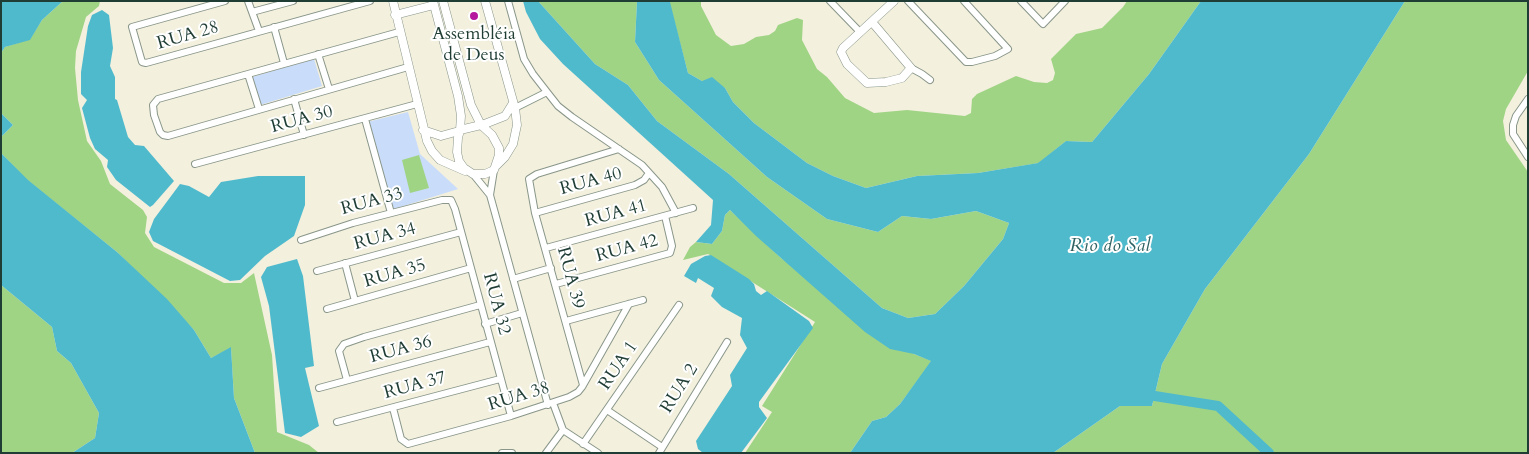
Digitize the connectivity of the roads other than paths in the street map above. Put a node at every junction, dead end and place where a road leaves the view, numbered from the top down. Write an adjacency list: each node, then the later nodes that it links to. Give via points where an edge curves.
1 (225, 1): 20 (street, RUA 28, via 132,27 142,62)
2 (248, 1): 16 (street)
3 (293, 1): 16 (street)
4 (370, 1): 19 (street, RUA 28)
5 (393, 1): 17 (street)
6 (443, 1): 37 (street, via 470,105)
7 (485, 1): 34 (street)
8 (508, 1): 30 (street, via 524,59)
9 (830, 1): 22 (street)
10 (908, 1): 11 (street, via 964,61 970,63 1008,49)
11 (964, 1)
12 (1022, 1): 13 (street, via 1043,24)
13 (1065, 1)
14 (890, 2): 18 (street)
15 (433, 3): 17 (street); 39 (street, via 458,96)
16 (252, 12): 20 (street)
17 (395, 15): 21 (street)
18 (872, 22): 22 (street); 26 (street)
19 (274, 27): 20 (street, RUA 28); 24 (street)
20 (259, 31)
21 (399, 32): 23 (street); 25 (street)
22 (860, 32): 26 (street, via 841,52 847,64 865,82 877,84 897,80)
23 (318, 54): 24 (street); 29 (street)
24 (284, 63): 27 (street)
25 (408, 67): 29 (street); 33 (street)
26 (911, 68): 28 (street)
27 (248, 74): 35 (street); 35 (street, via 156,100 153,107 157,126 162,134 168,136)
28 (930, 80)
29 (330, 89): 31 (street)
30 (547, 92): 34 (street); 41 (street, via 558,106)
31 (294, 99): 35 (street); 40 (street)
32 (1527, 101): 42 (street, via 1512,125 1513,134)
33 (417, 104): 36 (street, RUA 30); 38 (street)
34 (514, 106): 37 (street, via 505,116); 44 (street, via 515,138 508,153)
35 (259, 109)
36 (365, 119): 40 (street, RUA 30); 51 (street)
37 (481, 125): 39 (street); 44 (street, via 499,148)
38 (423, 130): 39 (street, via 441,136); 46 (street, via 437,158)
39 (460, 131): 46 (street, via 459,161)
40 (304, 135): 43 (street, RUA 30)
41 (619, 149): 45 (street); 47 (street, RUA 40)
42 (1526, 152)
43 (195, 164)
44 (494, 169): 46 (street); 48 (street)
45 (649, 173): 52 (street, RUA 40, via 642,182 634,185); 53 (street, via 662,187)
46 (473, 174): 48 (street)
47 (529, 177): 52 (street, RUA 39)
48 (490, 195): 62 (street)
49 (450, 200): 51 (street, RUA 33); 55 (street, RUA 32)
50 (693, 208): 53 (street, RUA 41)
51 (391, 213): 56 (street, RUA 33)
52 (536, 213): 57 (street, RUA 39)
53 (676, 213): 54 (street, RUA 41)
54 (665, 216): 57 (street, RUA 41); 63 (street, RUA 42, via 672,246 670,253)
55 (460, 232): 58 (street, RUA 34); 59 (street, RUA 32)
56 (301, 240)
57 (546, 248): 60 (street, RUA 39)
58 (345, 263): 61 (street, RUA 34); 65 (street)
59 (470, 268): 65 (street, RUA 35); 68 (street, RUA 32)
60 (551, 268): 62 (street); 63 (street, RUA 39)
61 (317, 271)
62 (513, 278): 70 (street)
63 (556, 284): 71 (street, RUA 39)
64 (643, 300): 66 (street)
65 (355, 301): 69 (street, RUA 35)
66 (629, 304): 71 (street); 77 (street, RUA 38)
67 (679, 304): 81 (street, RUA 1)
68 (480, 305): 72 (street, RUA 32); 76 (street, RUA 36, via 345,343 339,352)
69 (327, 309)
70 (522, 314): 72 (street); 79 (street)
71 (566, 322): 77 (street, RUA 39)
72 (485, 324): 73 (street, RUA 32)
73 (490, 342): 75 (street, RUA 32); 76 (street, RUA 36)
74 (727, 342): 86 (street, RUA 2)
75 (500, 379): 80 (street, RUA 37); 82 (street, RUA 32)
76 (347, 380): 78 (street, RUA 36)
77 (584, 385): 79 (street, RUA 38, via 574,395)
78 (319, 388)
79 (550, 404): 82 (street, RUA 38); 84 (street)
80 (393, 408): 82 (street, RUA 38, via 401,439 408,444); 83 (street, RUA 37)
81 (607, 410): 85 (street, RUA 1); 86 (street)
82 (511, 416)
83 (337, 422)
84 (563, 430): 85 (street); 89 (street)
85 (583, 444): 90 (street)
86 (660, 450)
87 (502, 453): 88 (street)
88 (512, 453)
89 (546, 453)
90 (598, 453)

